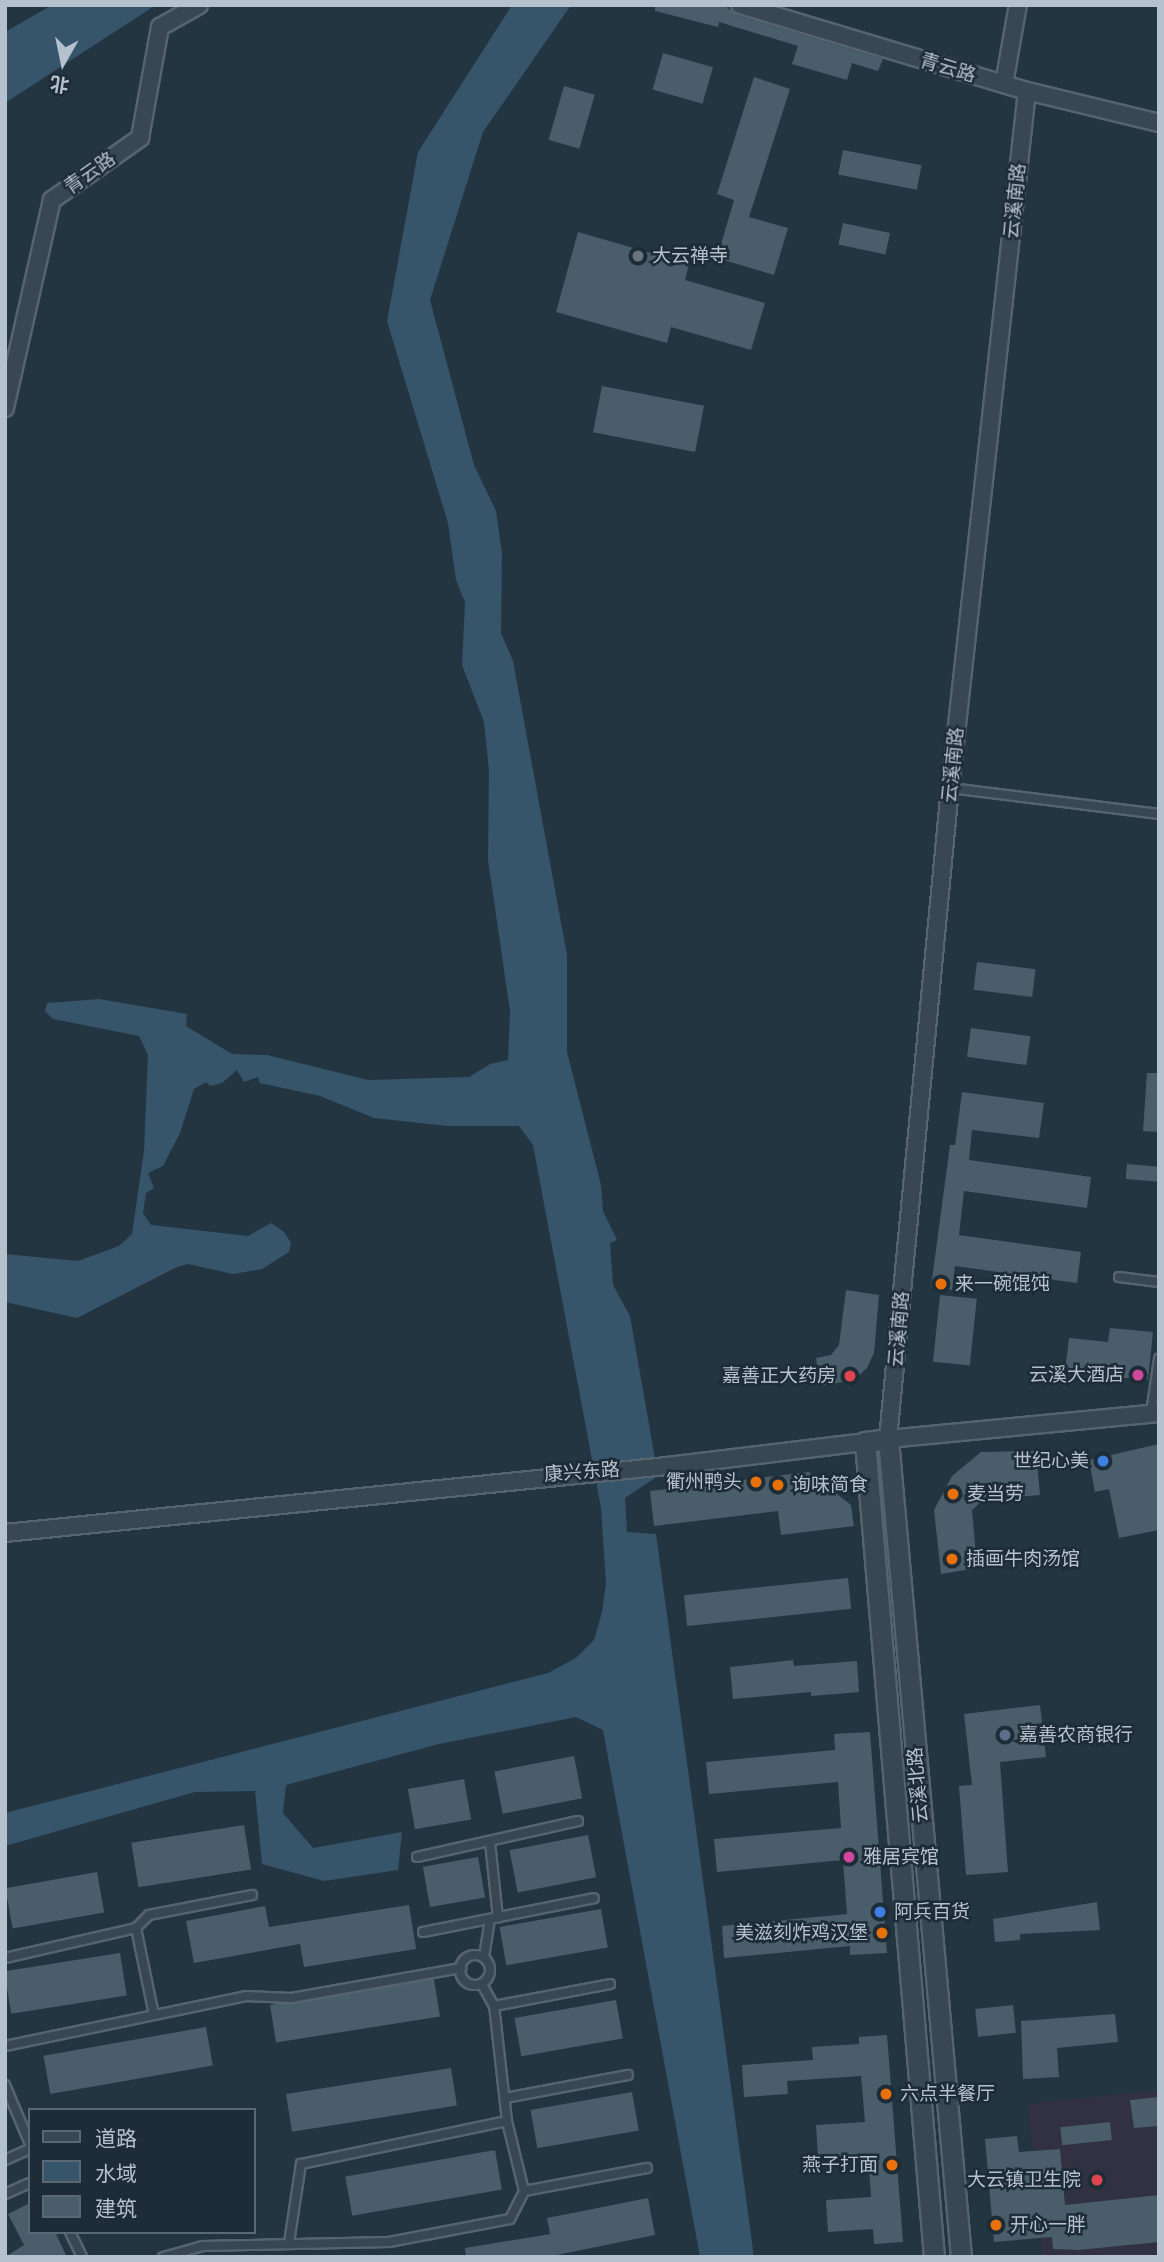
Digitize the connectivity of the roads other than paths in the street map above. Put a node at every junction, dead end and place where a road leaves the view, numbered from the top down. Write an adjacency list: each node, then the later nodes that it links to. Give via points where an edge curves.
1 (199, 5): 7 (street, 青云路, via 160,27 140,138 52,200)
2 (740, 5): 4 (street, 青云路)
3 (1018, 5): 4 (street)
4 (1004, 84): 5 (street, 青云路)
5 (1027, 92): 6 (street, 青云路); 8 (street, 云溪南路)
6 (1159, 123)
7 (5, 408)
8 (950, 788): 9 (lane); 14 (street, 云溪南路)
9 (1159, 814)
10 (1119, 1277): 11 (lane)
11 (1159, 1282)
12 (1159, 1359): 13 (lane)
13 (1155, 1413): 14 (street, 康兴东路)
14 (888, 1439): 15 (street, 康兴东路); 49 (street, 云溪北路)
15 (865, 1442): 16 (street, 康兴东路); 48 (street, 云溪北路)
16 (5, 1533)
17 (578, 1821): 18 (lane)
18 (490, 1842): 19 (lane); 22 (lane)
19 (417, 1857)
20 (252, 1895): 23 (lane, via 149,1915)
21 (594, 1898): 22 (lane)
22 (494, 1919): 24 (lane); 25 (lane)
23 (135, 1928): 26 (lane); 31 (lane)
24 (423, 1932)
25 (484, 1957): 27 (lane, via 472,1954); 28 (lane, via 490,1965 489,1978)
26 (5, 1958)
27 (461, 1968): 28 (lane, via 466,1983); 31 (lane, via 291,1998 246,1996)
28 (482, 1984): 30 (lane)
29 (610, 1984): 30 (lane)
30 (494, 2006): 35 (lane)
31 (154, 2015): 32 (lane)
32 (5, 2046)
33 (628, 2075): 35 (lane)
34 (5, 2085): 37 (lane)
35 (505, 2098): 36 (lane)
36 (507, 2122): 42 (lane); 45 (lane, via 301,2164)
37 (28, 2142)
38 (28, 2148): 39 (lane)
39 (5, 2160)
40 (648, 2168): 42 (lane)
41 (28, 2184): 43 (lane)
42 (524, 2190): 45 (lane, via 510,2219 389,2242)
43 (5, 2194)
44 (71, 2234): 46 (lane)
45 (289, 2243): 47 (lane, via 203,2246)
46 (82, 2257)
47 (163, 2257)
48 (934, 2257)
49 (961, 2257)

